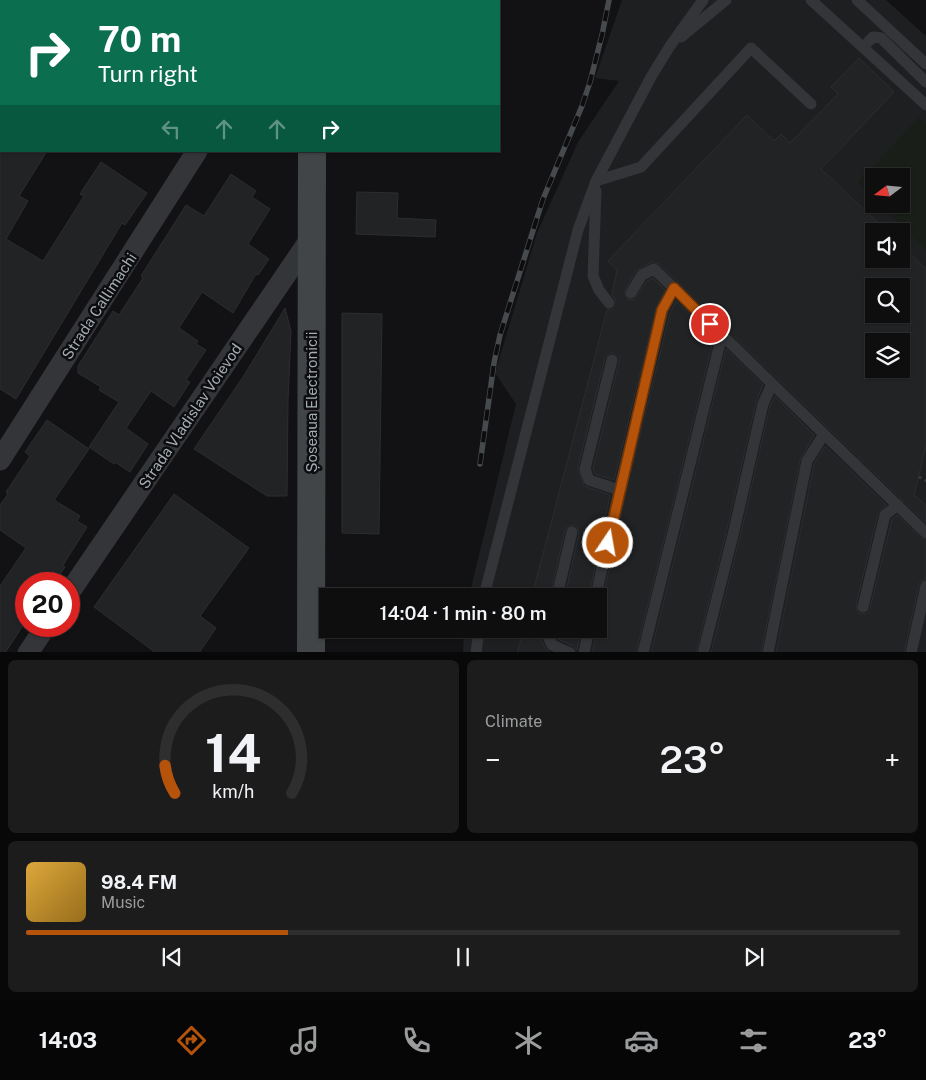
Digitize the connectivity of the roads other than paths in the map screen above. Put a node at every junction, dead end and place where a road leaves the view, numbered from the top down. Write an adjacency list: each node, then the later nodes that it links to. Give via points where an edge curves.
1 (703, 0): 6 (lane)
2 (726, 0): 6 (lane)
3 (811, 0): 10 (lane)
4 (857, 0): 7 (lane)
5 (868, 42): 8 (lane, via 873,37 881,38)
6 (670, 46): 13 (lane)
7 (926, 64)
8 (926, 82)
9 (811, 104): 13 (lane, via 751,48 641,167)
10 (926, 105)
11 (196, 152): 22 (street, Strada Callimachi)
12 (312, 152): 14 (street, Șoseaua Electronicii)
13 (596, 181): 17 (lane, via 593,276); 29 (lane, via 578,230)
14 (311, 238): 27 (street, Strada Vladislav Voievod); 38 (street, Șoseaua Electronicii)
15 (674, 288): 16 (lane, via 654,270 642,275); 18 (lane); 23 (lane, via 662,310)
16 (630, 293)
17 (609, 303)
18 (722, 335): 20 (lane); 42 (lane)
19 (612, 360): 23 (lane, via 585,470 589,480)
20 (772, 384): 21 (lane); 43 (lane, via 763,404)
21 (824, 434): 24 (lane); 44 (lane, via 808,460)
22 (0, 460)
23 (619, 490): 31 (lane)
24 (898, 505): 26 (lane); 32 (lane, via 885,515)
25 (572, 532): 30 (lane)
26 (926, 533)
27 (80, 577)
28 (926, 586): 45 (lane)
29 (486, 588)
30 (559, 588)
31 (598, 588)
32 (863, 607)
33 (38, 637): 37 (street)
34 (478, 638): 39 (lane)
35 (549, 638): 40 (lane, via 552,645)
36 (587, 638): 41 (lane)
37 (28, 652)
38 (311, 652)
39 (476, 652)
40 (570, 652)
41 (584, 652)
42 (643, 652)
43 (703, 652)
44 (770, 652)
45 (912, 652)

